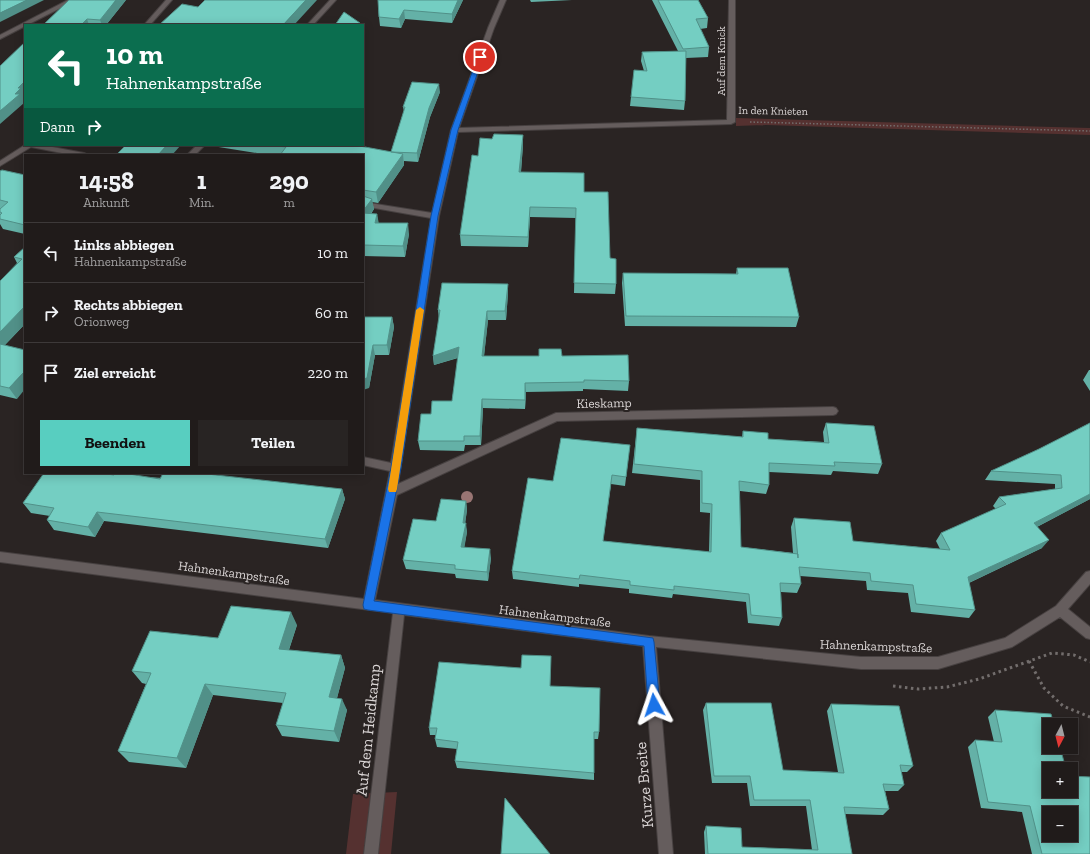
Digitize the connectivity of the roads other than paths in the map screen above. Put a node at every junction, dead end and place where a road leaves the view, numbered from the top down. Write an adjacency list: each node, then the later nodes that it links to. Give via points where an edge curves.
1 (73, 0): 6 (street)
2 (169, 0): 7 (street)
3 (333, 0): 8 (street)
4 (503, 0): 12 (street, via 490,28)
5 (732, 0): 11 (street, Auf dem Knick)
6 (26, 24)
7 (148, 24)
8 (311, 24)
9 (24, 25): 10 (street)
10 (0, 37)
11 (731, 122): 12 (street, In den Knieten)
12 (455, 130): 20 (street)
13 (28, 146): 18 (street)
14 (35, 146): 16 (street)
15 (199, 146): 17 (street)
16 (79, 154)
17 (192, 154)
18 (0, 164)
19 (364, 204): 20 (street)
20 (435, 216): 23 (street)
21 (833, 411): 24 (street, Kieskamp, via 556,417)
22 (364, 461): 23 (street)
23 (396, 468): 24 (street)
24 (392, 492): 27 (street)
25 (0, 557): 27 (street, Hahnenkampstraße)
26 (1090, 576): 29 (street, Hahnenkampstraße)
27 (368, 605): 28 (street, Hahnenkampstraße)
28 (399, 610): 31 (street, Hahnenkampstraße); 32 (street, Auf dem Heidkamp)
29 (1060, 610): 30 (street); 31 (street, Hahnenkampstraße, via 1008,643 938,662 862,662)
30 (1090, 634)
31 (649, 642): 33 (street, Kurze Breite)
32 (371, 854)
33 (666, 854)

